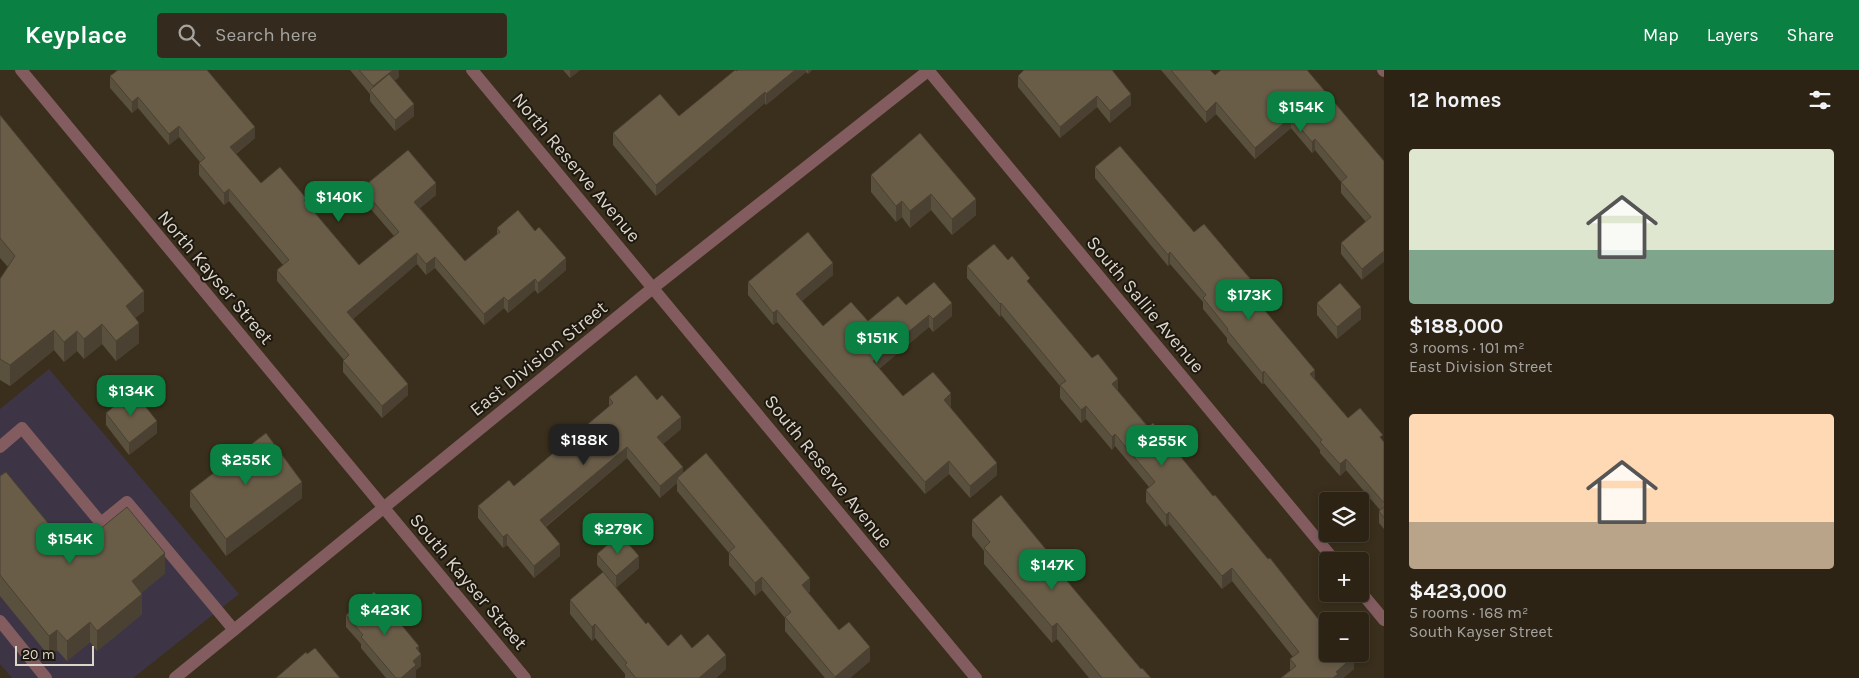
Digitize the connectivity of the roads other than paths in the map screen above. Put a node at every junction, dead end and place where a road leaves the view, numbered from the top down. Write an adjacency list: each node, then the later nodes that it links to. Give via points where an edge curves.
1 (21, 70): 6 (street, North Kayser Street)
2 (472, 70): 4 (street, North Reserve Avenue)
3 (928, 70): 4 (street, East Division Street); 7 (street, South Sallie Avenue)
4 (654, 288): 6 (street, East Division Street); 15 (street, South Reserve Avenue)
5 (0, 447): 11 (street, via 22,428 101,524 127,502)
6 (383, 508): 11 (street, East Division Street); 14 (street, South Kayser Street)
7 (1328, 552)
8 (1369, 602): 9 (street)
9 (1384, 620)
10 (0, 621): 12 (street)
11 (234, 630): 13 (street, East Division Street)
12 (46, 678)
13 (175, 678)
14 (525, 678)
15 (976, 678)

